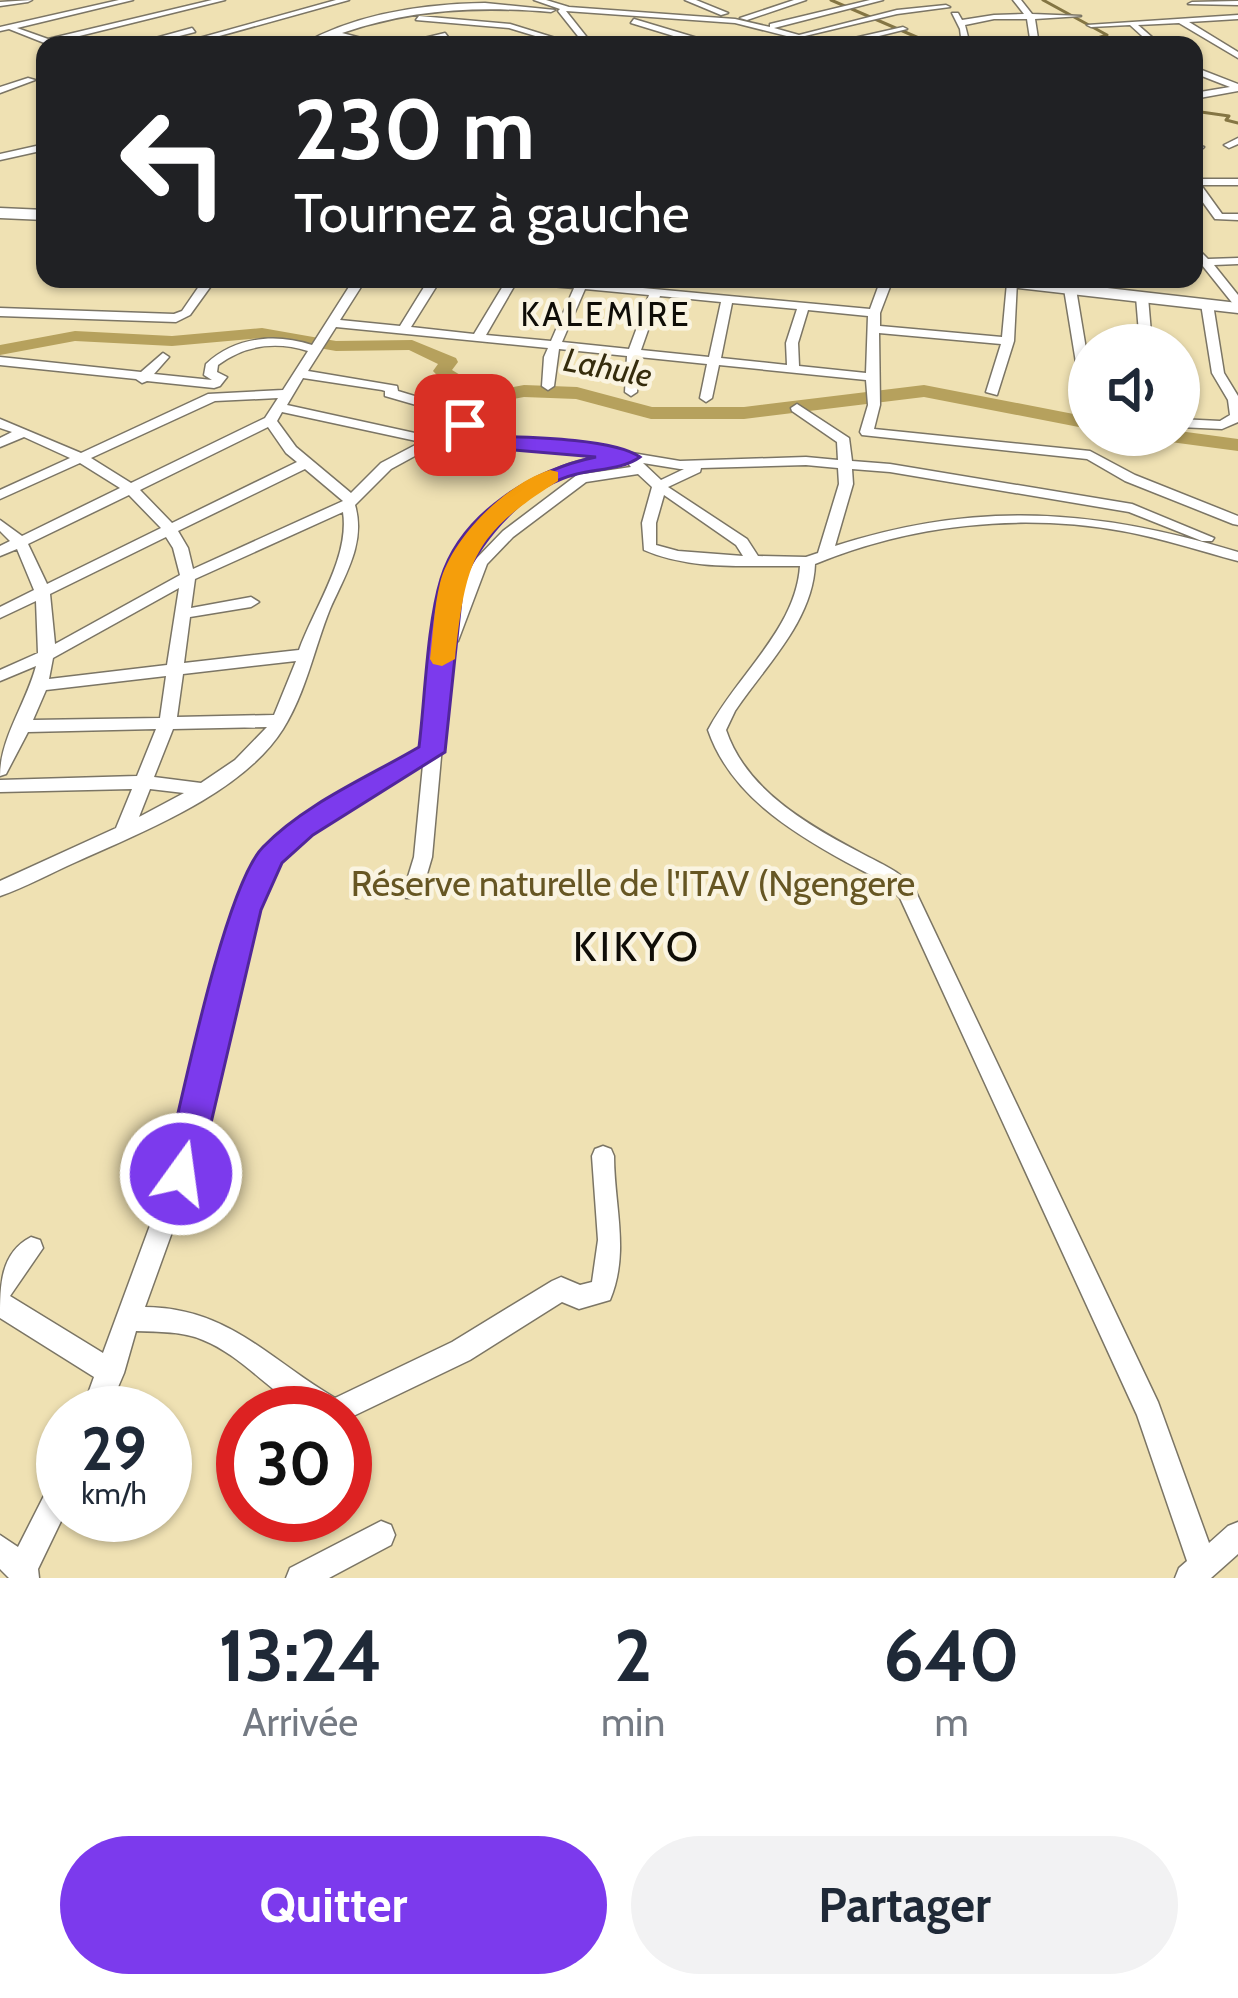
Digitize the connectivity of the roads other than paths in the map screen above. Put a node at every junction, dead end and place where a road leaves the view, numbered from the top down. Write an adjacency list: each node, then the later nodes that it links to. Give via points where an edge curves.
1 (28, 0): 16 (street)
2 (129, 0): 12 (street)
3 (168, 0): 19 (street)
4 (220, 0): 19 (street)
5 (300, 0): 44 (street)
6 (345, 0): 53 (street)
7 (613, 0): 22 (street, via 624,6)
8 (687, 0): 23 (street); 28 (street)
9 (802, 0): 28 (street)
10 (879, 0): 25 (street)
11 (1017, 0): 29 (street)
12 (107, 2): 24 (street); 33 (street)
13 (1191, 2): 15 (street); 30 (street)
14 (942, 3): 34 (street); 36 (street)
15 (1238, 3)
16 (0, 4)
17 (540, 4): 20 (street); 20 (street); 39 (street, via 414,8)
18 (58, 8): 24 (street)
19 (189, 8): 33 (street)
20 (565, 10): 21 (street); 58 (street)
21 (585, 11): 22 (street); 59 (street)
22 (620, 12): 23 (street)
23 (641, 14): 35 (street)
24 (68, 15): 43 (street); 46 (street)
25 (817, 16): 36 (street); 40 (street)
26 (1077, 16): 29 (street)
27 (1238, 17): 30 (street)
28 (740, 19): 35 (street)
29 (1031, 19): 34 (street); 64 (street)
30 (1199, 19): 32 (street)
31 (460, 20): 39 (street); 47 (street); 57 (street)
32 (1182, 21): 38 (street); 68 (street)
33 (133, 22): 46 (street)
34 (961, 23): 63 (street)
35 (754, 24): 40 (street); 60 (street)
36 (844, 25): 48 (street); 49 (street)
37 (1091, 25): 38 (street)
38 (1134, 25): 65 (street)
39 (349, 27): 45 (street)
40 (770, 27): 48 (street)
41 (903, 28): 49 (street)
42 (0, 29): 43 (street)
43 (13, 29): 66 (street)
44 (182, 32): 51 (street); 52 (street)
45 (332, 33): 54 (street); 55 (street)
46 (87, 34): 50 (street)
47 (446, 35): 56 (street)
48 (799, 35): 61 (street)
49 (871, 35): 62 (street)
50 (81, 36)
51 (167, 36)
52 (182, 36)
53 (211, 36)
54 (324, 36)
55 (345, 36)
56 (441, 36)
57 (544, 36)
58 (583, 36)
59 (682, 36)
60 (768, 36)
61 (802, 36)
62 (867, 36)
63 (965, 36)
64 (1034, 36)
65 (1147, 36)
66 (36, 40)
67 (1238, 42): 68 (street)
68 (1216, 44): 69 (street)
69 (1238, 56)
70 (1219, 70): 71 (street)
71 (1203, 71)
72 (36, 72): 74 (street, via 23,76)
73 (1203, 74): 76 (street)
74 (32, 80): 75 (street); 77 (street)
75 (36, 80)
76 (1238, 87): 78 (street)
77 (0, 91)
78 (1203, 93)
79 (36, 149): 80 (street)
80 (0, 157)
81 (1238, 182): 82 (street)
82 (1203, 183)
83 (1203, 195): 86 (street, via 1219,217)
84 (0, 213): 85 (highway)
85 (36, 215)
86 (1238, 217)
87 (1203, 257): 89 (street)
88 (1238, 261): 89 (street)
89 (1208, 262): 104 (street)
90 (205, 288): 106 (street, via 176,318)
91 (354, 288): 108 (street)
92 (429, 288): 111 (street)
93 (507, 288): 113 (street)
94 (579, 288): 116 (street)
95 (605, 288): 100 (street)
96 (884, 288): 107 (street)
97 (1022, 288): 114 (street)
98 (1079, 288): 109 (street)
99 (1090, 288): 101 (highway)
100 (656, 292): 102 (street); 117 (street)
101 (1142, 297): 103 (highway); 110 (street)
102 (727, 301): 105 (street); 120 (street)
103 (1207, 304): 104 (highway); 133 (street, via 1218,373 1237,417)
104 (1238, 305)
105 (804, 306): 107 (street); 121 (street)
106 (0, 312)
107 (874, 313): 112 (street)
108 (333, 323): 111 (street); 115 (street)
109 (1082, 324)
110 (1144, 324)
111 (404, 329): 113 (street)
112 (874, 329): 114 (street); 123 (street)
113 (477, 339): 116 (street)
114 (1007, 341): 128 (street)
115 (316, 344): 122 (street); 126 (street, via 238,346 212,364 210,375 221,377)
116 (557, 348): 117 (street); 125 (street)
117 (633, 356): 120 (street); 127 (street)
118 (163, 357): 124 (street)
119 (0, 361): 124 (street)
120 (710, 363): 121 (street); 129 (street)
121 (793, 371): 123 (street)
122 (301, 374): 130 (street); 135 (street, via 476,410)
123 (872, 377): 146 (street, via 867,432 1090,455)
124 (142, 379): 126 (street)
125 (548, 386)
126 (214, 391): 130 (street); 137 (street)
127 (631, 392)
128 (992, 392)
129 (706, 398)
130 (279, 407): 135 (street); 138 (street, via 280,437); 143 (street)
131 (797, 408): 139 (street, via 844,441)
132 (0, 423): 134 (street)
133 (1200, 423)
134 (22, 433): 136 (street); 137 (street)
135 (442, 441): 140 (street, via 566,446); 145 (street, via 386,466)
136 (0, 443)
137 (85, 457): 143 (street); 144 (street)
138 (307, 462): 145 (street); 148 (street)
139 (844, 462): 141 (street); 151 (street, via 1132,508); 153 (street, via 846,484)
140 (636, 463): 141 (street); 142 (street); 167 (street, via 563,470 509,502 464,553 452,581)
141 (703, 466): 142 (street)
142 (659, 488): 152 (street, via 742,542); 152 (street, via 647,539 659,554)
143 (133, 491): 148 (street); 149 (street)
144 (0, 495)
145 (350, 503): 154 (street); 159 (street, via 346,556)
146 (1238, 521)
147 (0, 524): 149 (street)
148 (169, 530): 154 (street, via 186,556); 155 (street)
149 (22, 541): 150 (street); 155 (street)
150 (0, 552)
151 (1238, 555): 153 (street, via 1121,526 1042,520 900,532)
152 (751, 557): 153 (street)
153 (817, 558): 186 (street, via 788,622 722,718 720,747 763,797 897,877 908,895 1149,1411)
154 (188, 577): 158 (street); 160 (street)
155 (42, 593): 157 (street); 160 (street)
156 (250, 602): 158 (street)
157 (0, 613)
158 (183, 614): 161 (street)
159 (302, 655): 161 (street); 165 (street)
160 (47, 656): 162 (street); 163 (street)
161 (177, 669): 163 (street); 164 (street)
162 (0, 676)
163 (39, 685): 166 (street)
164 (168, 720): 165 (street); 166 (street); 169 (street)
165 (277, 721): 171 (street, via 235,770)
166 (22, 726): 168 (street)
167 (432, 752): 174 (street); 179 (street, via 303,828 257,879 181,1174)
168 (0, 770)
169 (146, 782): 170 (street); 171 (street); 172 (street)
170 (0, 785)
171 (200, 789): 172 (street)
172 (124, 831): 173 (street)
173 (0, 890)
174 (413, 893)
175 (604, 1156): 179 (street, via 601,1187 613,1238 601,1292 579,1297 561,1289 461,1351 334,1412 236,1342 188,1322)
176 (31, 1248): 177 (street)
177 (0, 1289)
178 (0, 1304): 180 (street)
179 (132, 1318): 180 (street)
180 (111, 1373): 181 (street)
181 (105, 1386)
182 (36, 1534): 185 (street)
183 (381, 1535): 187 (street)
184 (1238, 1536): 186 (street)
185 (17, 1566)
186 (1196, 1571)
187 (300, 1578)

